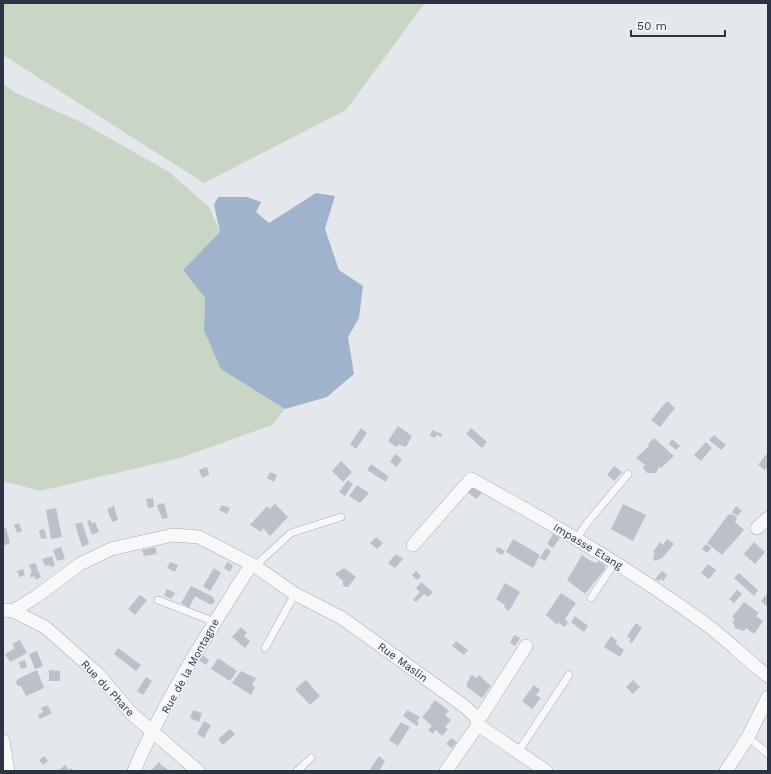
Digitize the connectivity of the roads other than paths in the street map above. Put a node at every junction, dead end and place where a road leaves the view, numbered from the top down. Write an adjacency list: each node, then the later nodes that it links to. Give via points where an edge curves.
1 (628, 474): 5 (lane)
2 (341, 517): 8 (lane, via 291,533)
3 (768, 518): 4 (street)
4 (756, 528)
5 (577, 538): 6 (street, Impasse Etang, via 471,479); 7 (street, Impasse Etang)
6 (413, 545)
7 (615, 562): 10 (lane); 17 (street, Impasse Etang, via 703,622)
8 (253, 566): 9 (street, Rue Maslin); 12 (street, Rue Maslin, via 199,537 173,535 111,549 80,564); 13 (street, Rue de la Montagne)
9 (295, 594): 15 (lane); 19 (street, Rue Maslin, via 342,618 464,706)
10 (591, 598)
11 (158, 600): 13 (lane)
12 (8, 610): 20 (street, Rue du Phare, via 45,627 97,673)
13 (215, 622): 20 (street, Rue de la Montagne)
14 (526, 646): 19 (street)
15 (265, 648)
16 (569, 675): 23 (lane)
17 (768, 676)
18 (768, 697): 21 (street)
19 (477, 721): 23 (street, Rue Maslin); 30 (street)
20 (153, 734): 27 (street, Rue de la Montagne); 28 (street, Rue du Phare)
21 (748, 736): 24 (lane); 32 (street)
22 (3, 741): 26 (street)
23 (518, 752): 31 (street, Rue Maslin)
24 (768, 754)
25 (311, 758): 29 (lane)
26 (8, 771)
27 (134, 771)
28 (198, 771)
29 (297, 771)
30 (446, 771)
31 (546, 771)
32 (726, 771)

